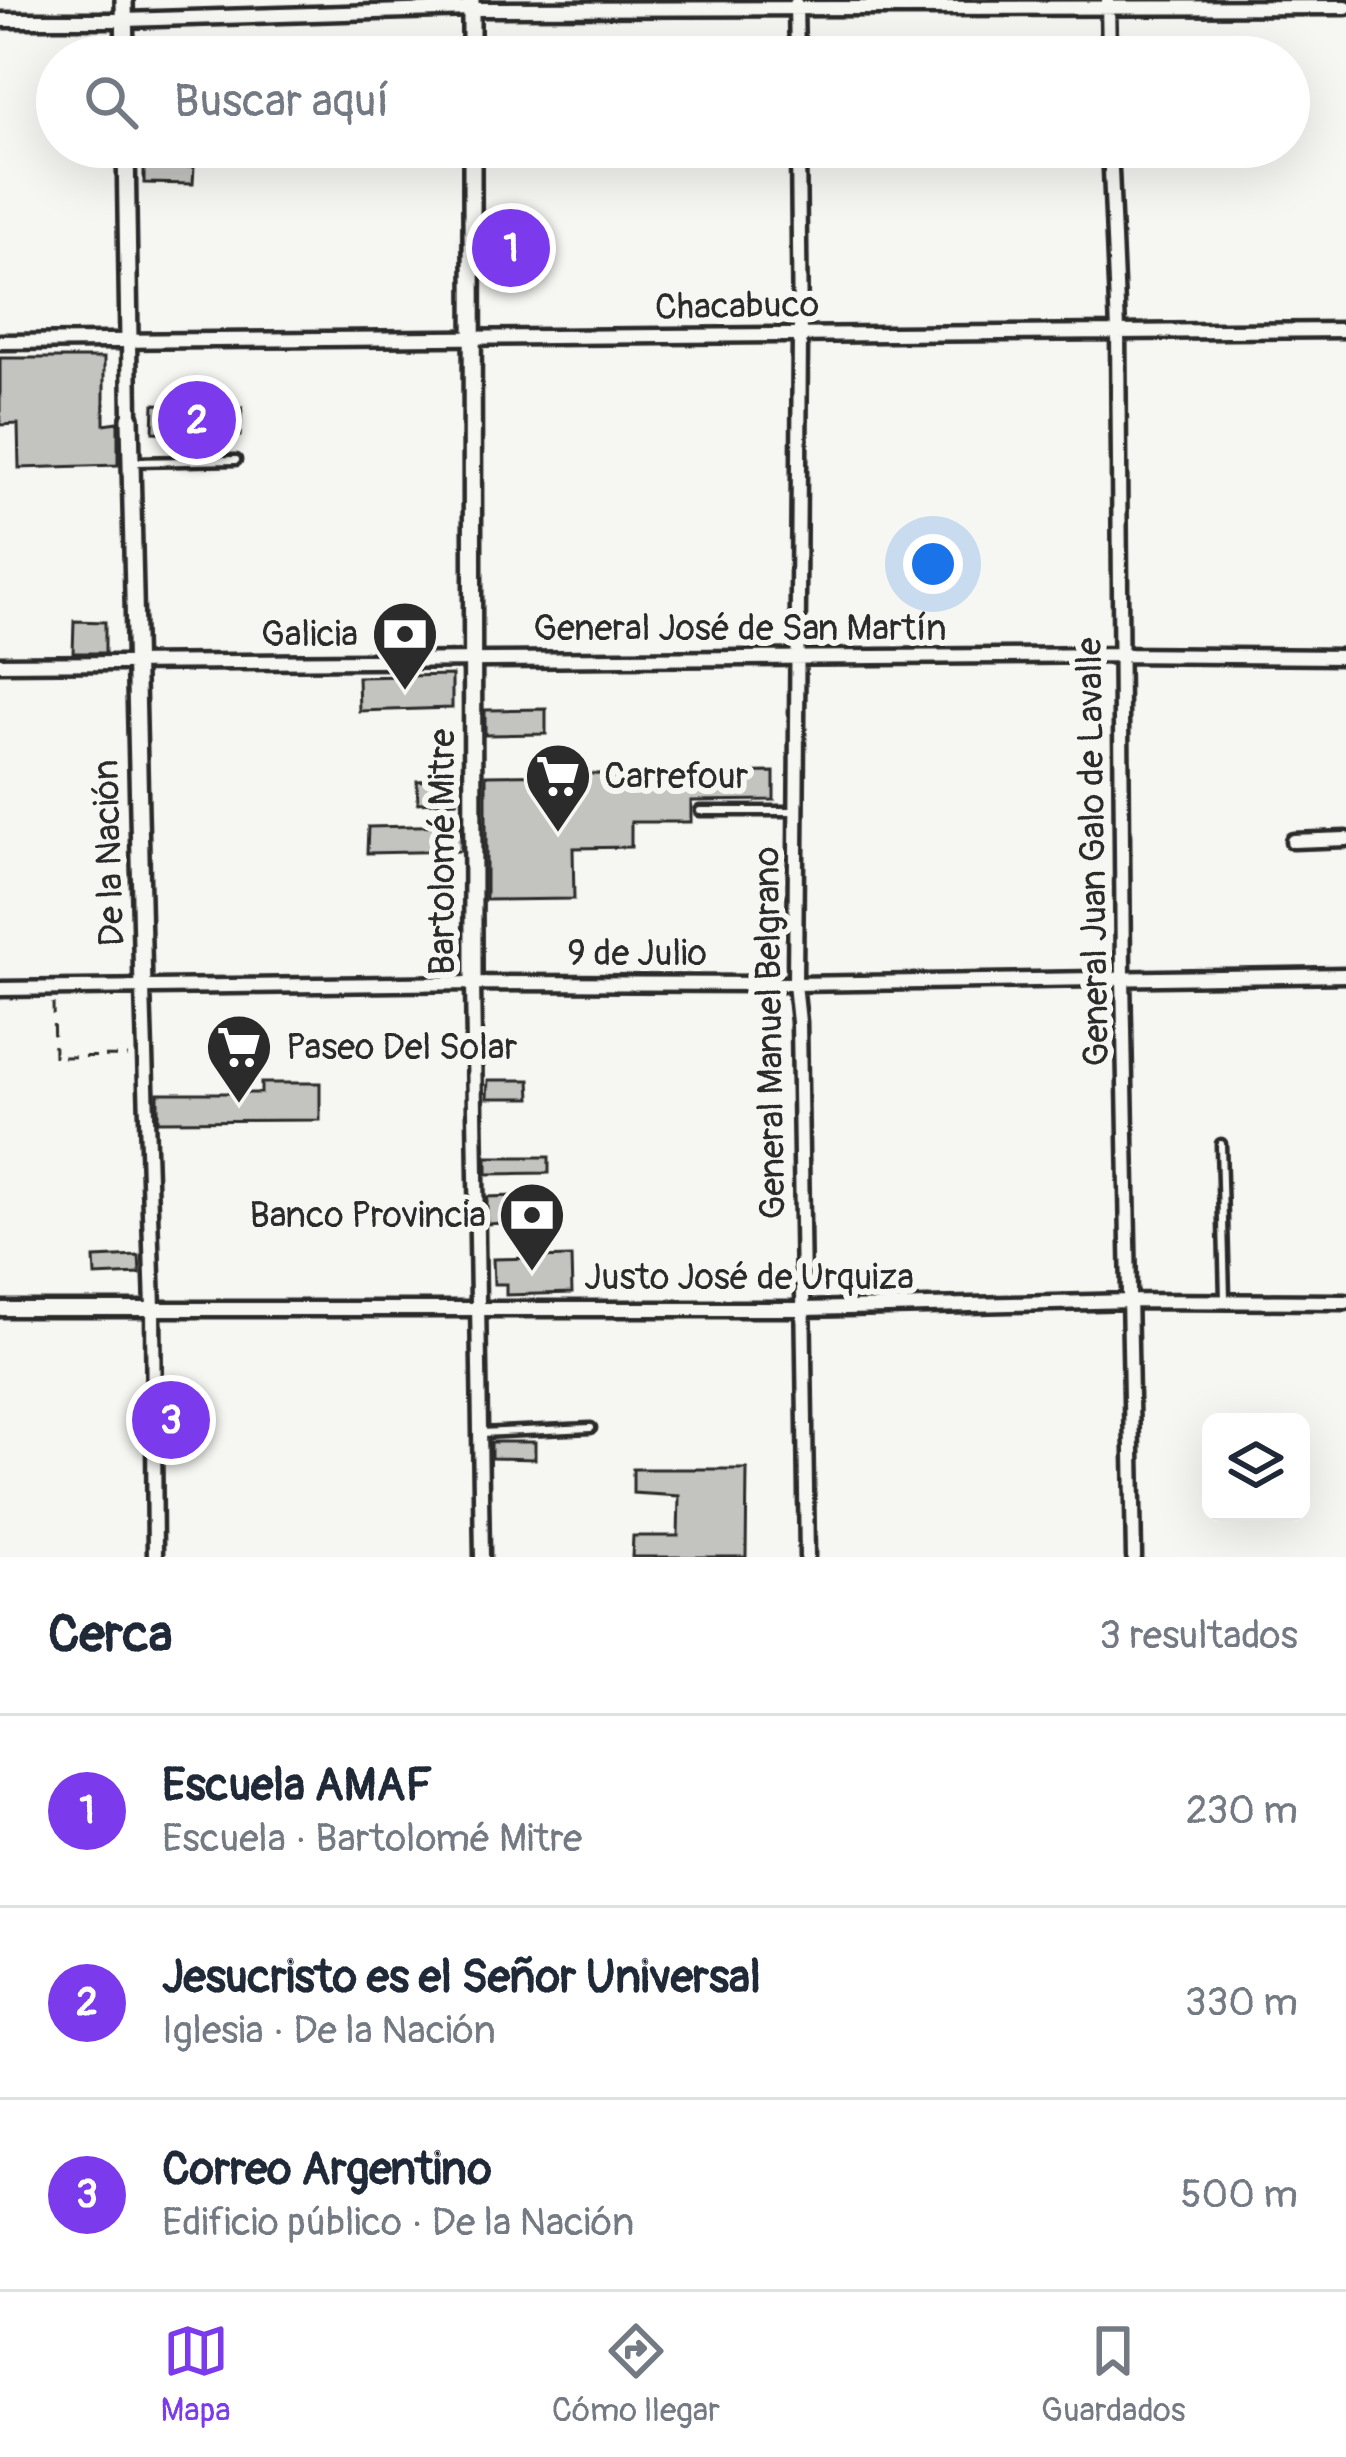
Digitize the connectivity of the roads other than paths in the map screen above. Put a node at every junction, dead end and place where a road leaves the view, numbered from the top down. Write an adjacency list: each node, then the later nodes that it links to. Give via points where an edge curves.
1 (124, 0): 7 (street)
2 (1108, 3): 3 (street); 5 (street); 11 (street)
3 (796, 4): 4 (street); 10 (street)
4 (471, 5): 7 (street); 9 (street)
5 (1346, 7)
6 (0, 20): 7 (street)
7 (124, 20): 8 (street)
8 (124, 36)
9 (471, 36)
10 (797, 36)
11 (1109, 36)
12 (126, 168): 20 (street, De la Nación)
13 (472, 168): 19 (street, Bartolomé Mitre)
14 (798, 168): 18 (street, General Manuel Belgrano)
15 (1111, 168): 16 (street, General Juan Galo de Lavalle)
16 (1118, 330): 17 (street, Chacabuco); 18 (street, Chacabuco); 25 (street, General Juan Galo de Lavalle)
17 (1346, 330)
18 (800, 336): 19 (street, Chacabuco); 27 (street, General Manuel Belgrano)
19 (474, 339): 20 (street, Chacabuco); 28 (street, Bartolomé Mitre)
20 (129, 340): 21 (street, Chacabuco); 22 (street, De la Nación)
21 (0, 342)
22 (130, 418): 24 (street, De la Nación)
23 (236, 460): 24 (lane)
24 (131, 462): 29 (street, De la Nación)
25 (1120, 655): 26 (street, General José de San Martín); 27 (street, General José de San Martín); 36 (street, General Juan Galo de Lavalle)
26 (1346, 657)
27 (796, 658): 28 (street, General José de San Martín); 32 (street, General Manuel Belgrano)
28 (471, 660): 29 (street, General José de San Martín); 37 (street, Bartolomé Mitre)
29 (134, 662): 30 (street, General José de San Martín); 39 (street, De la Nación)
30 (0, 664)
31 (700, 811): 32 (lane)
32 (796, 811): 38 (street, General Manuel Belgrano)
33 (1346, 839): 34 (street)
34 (1293, 842)
35 (1346, 975): 36 (street, 9 de Julio)
36 (1124, 977): 38 (street, 9 de Julio); 42 (street, General Juan Galo de Lavalle)
37 (473, 983): 38 (street, 9 de Julio); 39 (street, 9 de Julio); 45 (street, Bartolomé Mitre)
38 (795, 984): 48 (street, General Manuel Belgrano)
39 (143, 988): 40 (street, 9 de Julio); 46 (street, De la Nación)
40 (0, 989)
41 (1221, 1144): 43 (lane)
42 (1131, 1301): 43 (street, Justo José de Urquiza); 48 (street, Justo José de Urquiza); 54 (street, General Juan Galo de Lavalle)
43 (1226, 1302): 44 (street, Justo José de Urquiza)
44 (1346, 1302)
45 (480, 1307): 46 (street, Justo José de Urquiza); 48 (street, Justo José de Urquiza); 50 (street, Bartolomé Mitre)
46 (153, 1308): 47 (street, Justo José de Urquiza); 51 (street, De la Nación)
47 (0, 1309)
48 (805, 1309): 53 (street, General Manuel Belgrano)
49 (591, 1428): 50 (lane)
50 (481, 1433): 52 (street, Bartolomé Mitre)
51 (155, 1557)
52 (482, 1557)
53 (807, 1557)
54 (1134, 1557)

